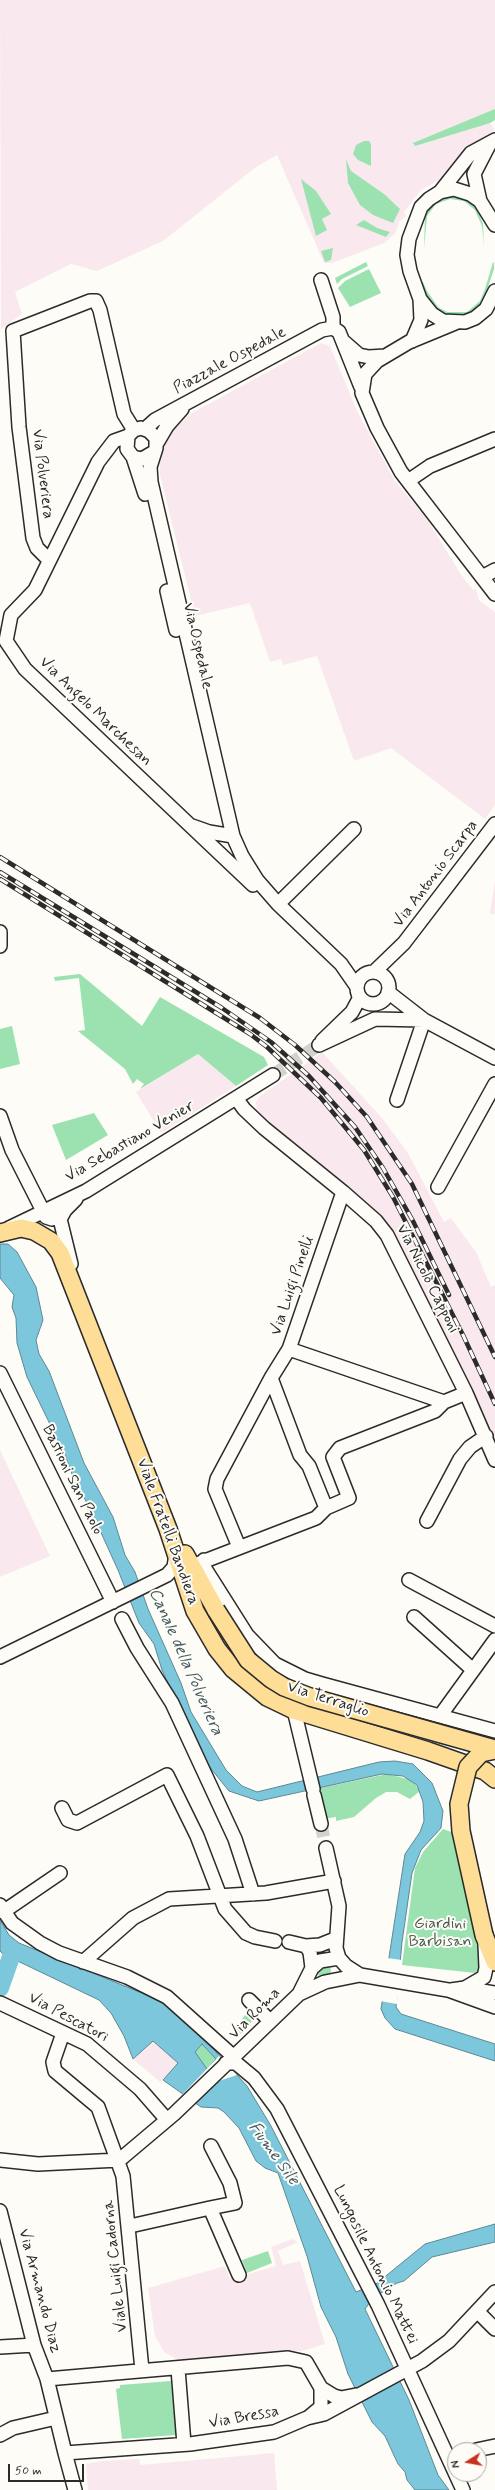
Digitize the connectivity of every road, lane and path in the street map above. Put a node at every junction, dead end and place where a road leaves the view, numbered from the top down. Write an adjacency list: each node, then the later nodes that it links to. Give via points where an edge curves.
1 (493, 142): 2 (street, via 471,153); 3 (street, via 474,174)
2 (440, 192): 3 (street, via 460,190); 7 (street, via 421,207 409,239 407,255)
3 (480, 201): 4 (street)
4 (495, 225)
5 (321, 280): 11 (street, via 333,317)
6 (495, 291): 9 (street, via 486,309)
7 (420, 299): 10 (street, via 432,314 443,321); 13 (street, via 421,320)
8 (495, 310): 9 (street)
9 (479, 315): 10 (street)
10 (455, 323): 13 (street)
11 (333, 328): 12 (street, via 339,332); 16 (street, Piazzale Ospedale, via 322,330)
12 (342, 341): 14 (street, via 359,355 369,358); 15 (street)
13 (412, 341): 14 (street)
14 (385, 356): 15 (street)
15 (359, 373): 22 (street, via 366,406)
16 (192, 400): 17 (street, Piazzale Ospedale); 19 (street, via 170,423)
17 (136, 432): 19 (street, via 153,434); 20 (street, Via Polveriera, via 114,441); 21 (street, via 126,444); 23 (street, Via Polveriera, via 124,414 96,301 90,301 13,331 19,427 33,538 37,548)
18 (495, 439): 22 (street, via 421,471)
19 (156, 447): 21 (street, via 142,459); 31 (street, via 150,467 151,482)
20 (103, 455): 21 (street, via 117,450); 23 (street, Via Polveriera, via 87,481)
21 (131, 455): 31 (street, Via Ospedale, via 142,480)
22 (408, 481): 25 (street)
23 (49, 560): 27 (street, Via Polveriera, via 31,596)
24 (495, 570): 25 (street)
25 (482, 577): 26 (street)
26 (495, 594)
27 (14, 611): 29 (street, Via Angelo Marchesan, via 8,622 6,641 25,670)
28 (495, 824): 36 (street, Via Antonio Scarpa)
29 (190, 825): 31 (street, Via Angelo Marchesan); 32 (street, Via Angelo Marchesan)
30 (354, 829): 34 (street)
31 (226, 835): 32 (street, via 218,848); 33 (street, via 237,864); 34 (street)
32 (211, 847): 33 (street, Via Angelo Marchesan)
33 (253, 886): 34 (street)
34 (278, 904): 38 (street)
35 (0, 932): 37 (street)
36 (404, 943): 39 (street, Via Antonio Scarpa); 40 (street, Via Antonio Scarpa)
37 (0, 946)
38 (341, 964): 39 (street); 41 (street)
39 (370, 973): 40 (street, via 380,974); 41 (street, via 361,978)
40 (388, 986): 42 (street, via 383,1001); 43 (street)
41 (358, 992): 42 (street, via 366,1002); 44 (street, via 352,1012)
42 (375, 1004): 43 (street); 44 (street, via 353,1024)
43 (424, 1020): 44 (street, via 376,1019); 45 (street); 49 (street)
44 (319, 1045)
45 (495, 1058)
46 (273, 1075): 48 (street, Via Sebastiano Venier)
47 (495, 1084): 51 (street)
48 (236, 1098): 52 (street, via 264,1128); 53 (street, Via Sebastiano Venier, via 86,1191)
49 (397, 1100)
50 (0, 1116): 53 (street, via 12,1150)
51 (438, 1187)
52 (343, 1192): 56 (street, Via Luigi Pinelli); 59 (street, Via Nicolò Capponi, via 376,1221 387,1235)
53 (54, 1216): 54 (street, Via Sebastiano Venier); 55 (street)
54 (0, 1232): 55 (main road, Viale Fratelli Bandiera, via 28,1229 50,1241 63,1261)
55 (87, 1319): 65 (main road, Viale Fratelli Bandiera)
56 (290, 1349): 58 (street); 60 (street, Via Luigi Pinelli)
57 (0, 1373): 70 (street, Bastioni San Paolo)
58 (271, 1378): 63 (street, via 300,1455 309,1466); 66 (street, via 216,1479 215,1489)
59 (466, 1393): 60 (street); 61 (street)
60 (444, 1402): 63 (street, via 435,1412 340,1448 333,1457 349,1498)
61 (486, 1436): 62 (street); 64 (street, via 470,1447 460,1459)
62 (495, 1460)
63 (326, 1508): 66 (street, via 316,1518)
64 (427, 1521)
65 (168, 1529): 67 (main road, Viale Fratelli Bandiera); 68 (main road, Via Terraglio)
66 (239, 1546): 68 (street)
67 (176, 1554): 70 (street, via 176,1562 170,1573); 78 (main road, Viale Fratelli Bandiera, via 195,1611 224,1659 254,1688)
68 (199, 1565): 71 (street, Viale Fratelli Bandiera, via 204,1567); 71 (main road, Via Terraglio, via 204,1590)
69 (409, 1580): 74 (street)
70 (116, 1600): 76 (street)
71 (220, 1604): 79 (street, Viale Fratelli Bandiera, via 256,1646 288,1671 334,1688); 81 (main road, Via Terraglio, bridge, via 248,1660 284,1687 310,1697)
72 (414, 1617): 77 (street)
73 (122, 1619): 88 (street, via 172,1703 216,1795)
74 (495, 1626)
75 (495, 1640): 77 (street)
76 (0, 1657)
77 (473, 1670): 79 (street)
78 (294, 1710): 82 (main road, Viale Fratelli Bandiera, via 428,1751 485,1771); 84 (street)
79 (440, 1716): 80 (street, Viale Fratelli Bandiera)
80 (495, 1732)
81 (495, 1749): 91 (main road, bridge, via 480,1753 468,1766 459,1804 461,1831)
82 (495, 1779)
83 (62, 1808): 89 (street, via 68,1820 77,1823 167,1775 197,1836)
84 (321, 1824)
85 (326, 1848): 87 (street)
86 (60, 1873): 90 (street)
87 (334, 1881): 88 (street); 92 (street, via 339,1906)
88 (253, 1894): 89 (street)
89 (218, 1895): 93 (street, via 225,1909 246,1933); 97 (street, via 169,1899 133,1918)
90 (1, 1909): 97 (street, Lungosile Antonio Mattei, via 12,1923 40,1944)
91 (484, 1935): 98 (main road); 101 (street, via 485,1973 480,1981)
92 (335, 1939): 95 (street, via 320,1945); 96 (street)
93 (275, 1940)
94 (288, 1942): 95 (street)
95 (305, 1945): 99 (street, via 310,1952)
96 (339, 1958): 99 (street, via 325,1959); 100 (street, Via Roma)
97 (83, 1962): 110 (street, Lungosile Antonio Mattei, via 127,1977 167,1997)
98 (495, 1962)
99 (312, 1968): 104 (street, Via Roma)
100 (360, 1975): 102 (street, Via Roma); 104 (street, Via Roma, via 325,1982)
101 (465, 1988): 102 (street); 103 (street)
102 (448, 1990): 107 (street)
103 (495, 1993)
104 (299, 1994): 108 (street, Via Roma)
105 (249, 2000): 108 (street)
106 (0, 2003): 109 (street, Via Pescatori)
107 (495, 2007)
108 (270, 2021): 110 (street, Via Roma)
109 (64, 2033): 111 (street, Via Pescatori, via 103,2055 140,2089); 114 (street, Viale Luigi Cadorna, via 54,2062 55,2071 98,2107)
110 (235, 2060): 111 (street, Via Roma); 126 (street, Lungosile Antonio Mattei, via 262,2086 277,2109 366,2281)
111 (167, 2120): 114 (street, Via Roma)
112 (211, 2146): 115 (street, via 230,2183 235,2203)
113 (0, 2160): 114 (street, via 38,2164)
114 (119, 2160): 117 (street, Viale Luigi Cadorna)
115 (210, 2208): 117 (street); 118 (street)
116 (0, 2211): 122 (street, Via Armando Diaz)
117 (130, 2226): 125 (street, Viale Luigi Cadorna)
118 (239, 2275)
119 (495, 2292): 120 (street, Via Bressa)
120 (477, 2311): 121 (street); 126 (street, Via Bressa, via 438,2351)
121 (495, 2328)
122 (34, 2345): 123 (street); 127 (street, Via Armando Diaz)
123 (0, 2347)
124 (178, 2368): 125 (street); 128 (street, via 278,2358 302,2360 310,2366); 133 (street)
125 (142, 2370): 127 (street)
126 (405, 2371): 129 (street, Via Bressa); 134 (street, Lungosile Antonio Mattei)
127 (47, 2379): 130 (street, Via Armando Diaz)
128 (321, 2388): 129 (street, via 341,2398); 131 (street, via 321,2407)
129 (356, 2395): 131 (street, Via Bressa, via 324,2414)
130 (56, 2418): 132 (street); 135 (street, Via Armando Diaz)
131 (308, 2418): 133 (street, Via Bressa, via 274,2432)
132 (1, 2432)
133 (184, 2444): 135 (street, Via Bressa)
134 (447, 2449)
135 (65, 2453): 136 (street, Via Armando Diaz)
136 (75, 2490)

